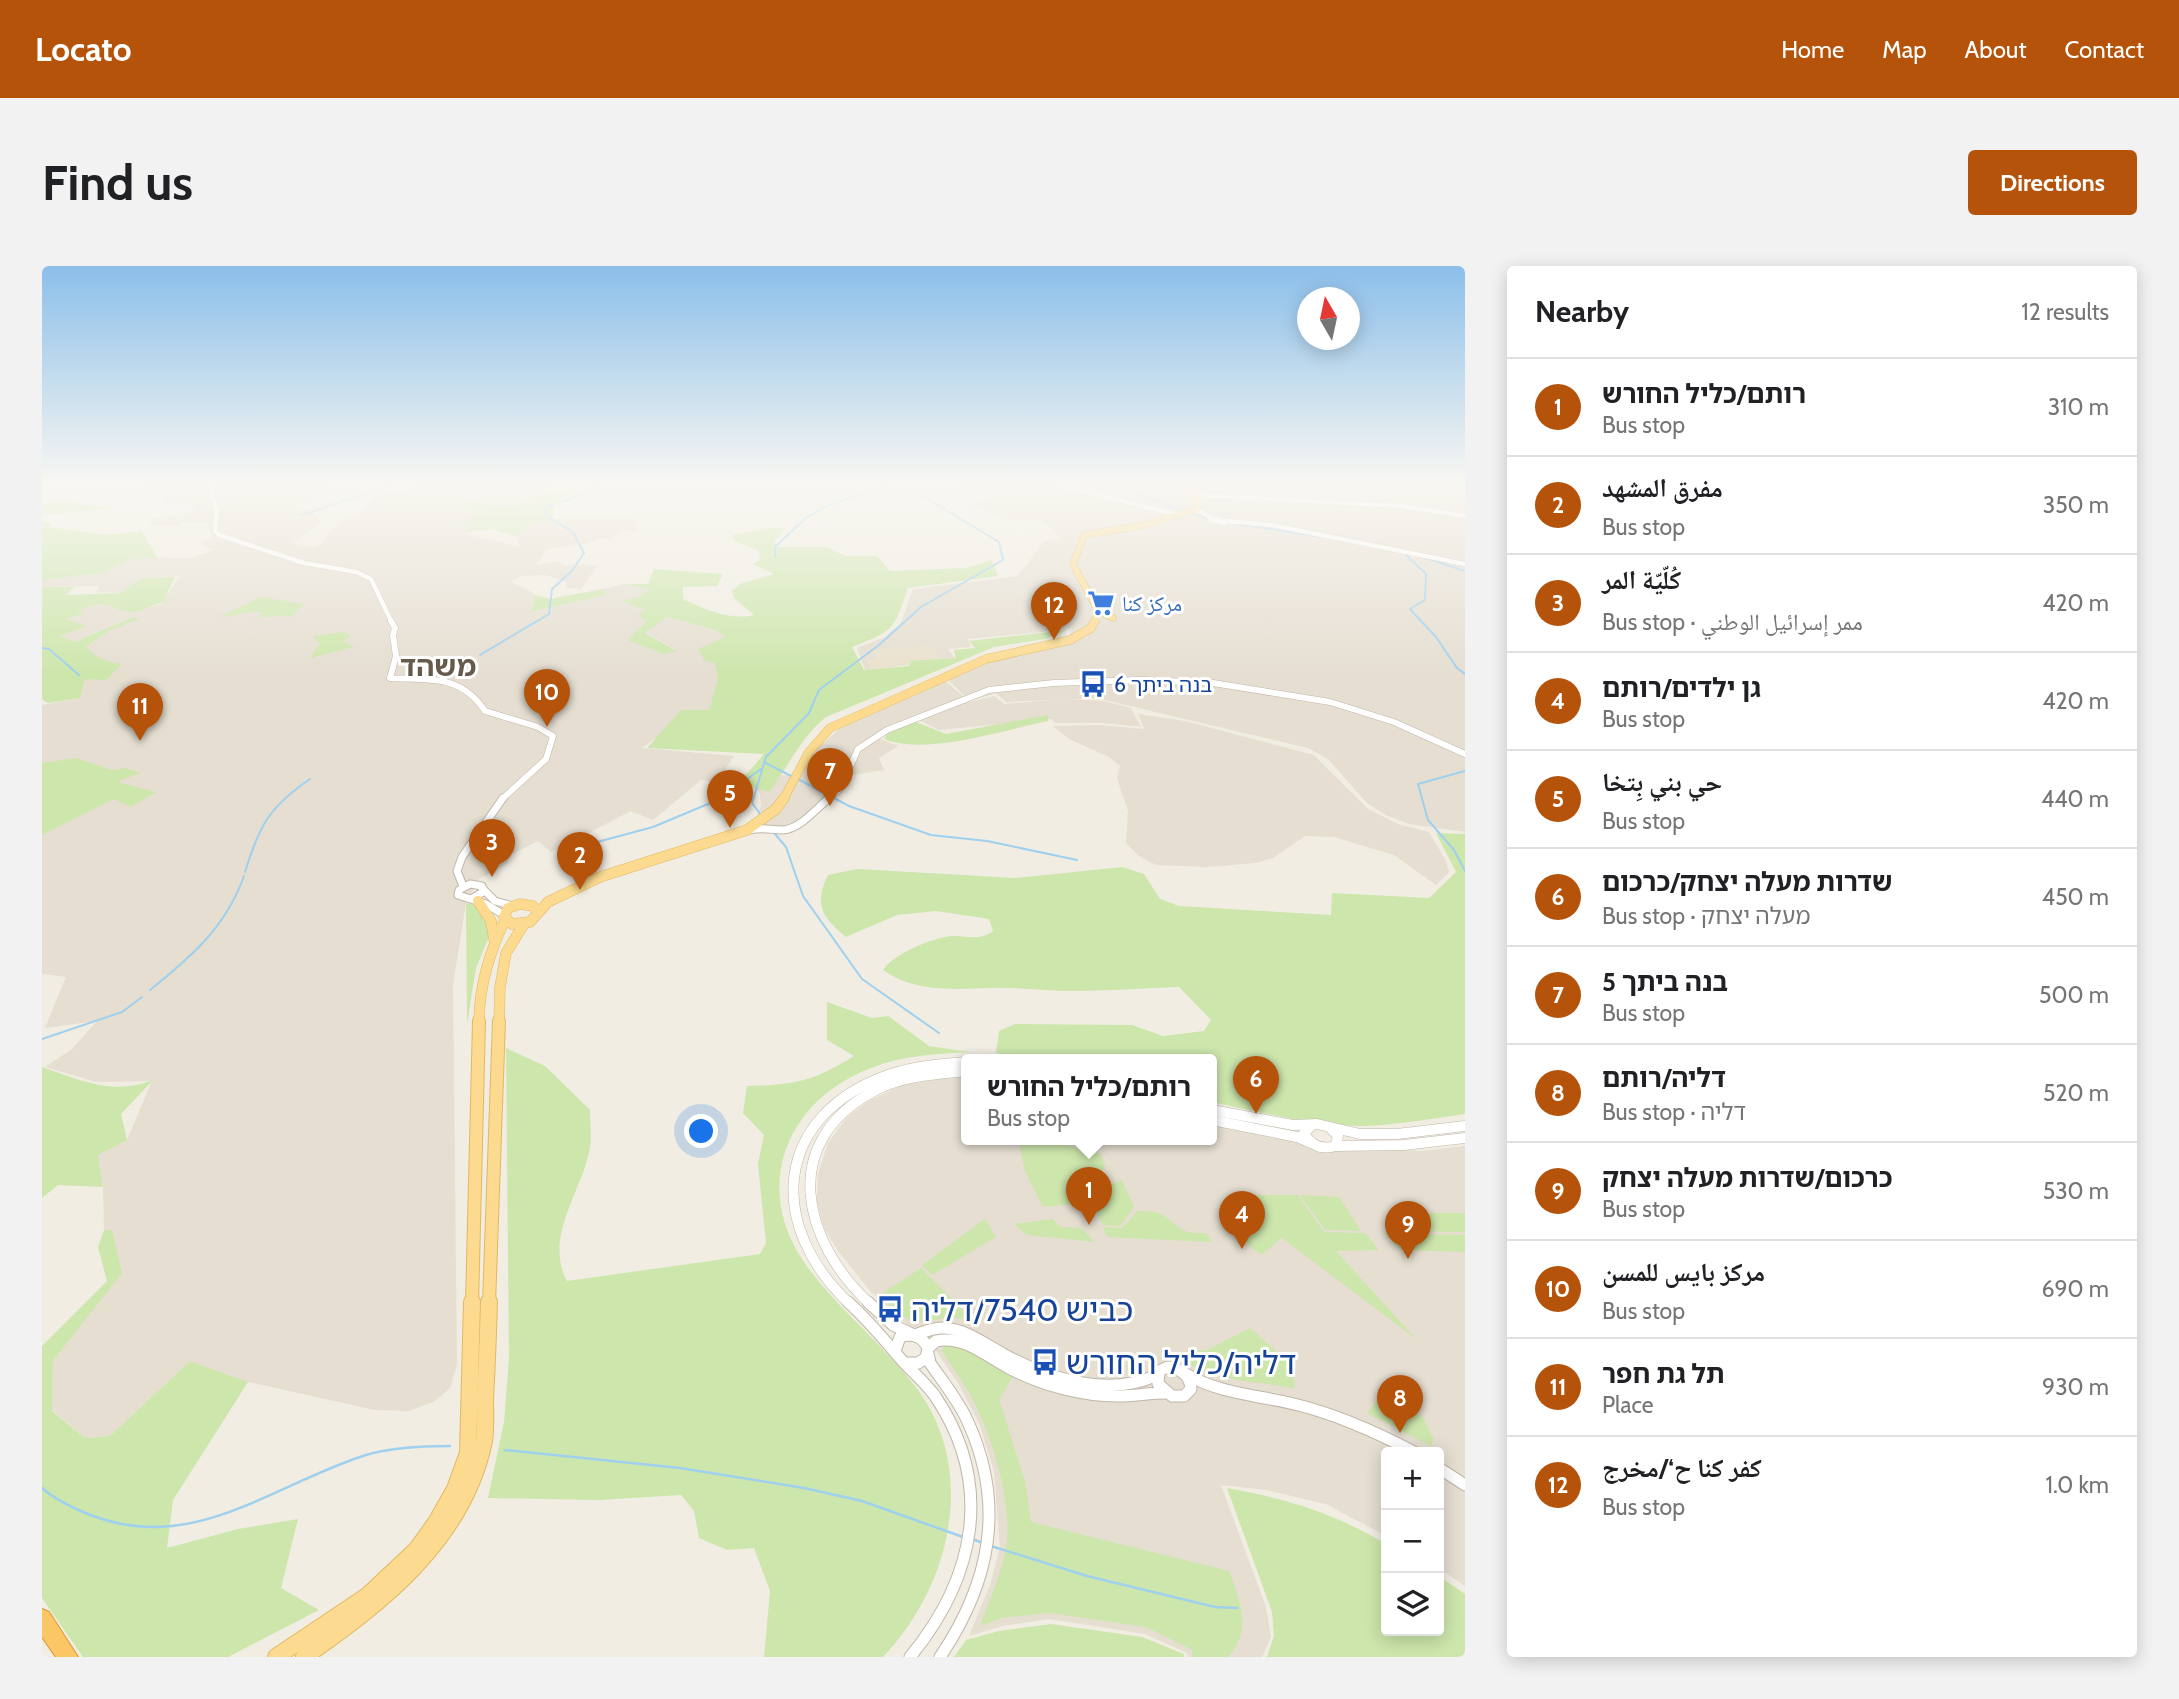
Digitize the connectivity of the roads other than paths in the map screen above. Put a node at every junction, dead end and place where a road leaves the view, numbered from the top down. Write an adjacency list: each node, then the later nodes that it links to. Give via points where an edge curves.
1 (256, 547): 11 (street, via 371,579 398,643 390,678 451,681 478,700 485,711 553,736 553,748 545,762 494,808 457,866)
2 (1079, 547): 5 (main road, via 1073,564)
3 (1381, 547): 4 (street)
4 (1465, 564)
5 (1088, 594): 6 (main road); 9 (main road, via 1093,617 1073,636 978,659 824,728 807,746 779,798)
6 (1098, 611): 7 (main road); 7 (main road, via 1109,618)
7 (1093, 625): 9 (main road, via 1062,643 986,659 830,729 817,740 788,793)
8 (1465, 754): 10 (street, via 1394,722 1330,702 1213,683 1054,683 989,690 887,730 858,749 839,789)
9 (758, 821): 10 (street); 10 (street, via 784,830); 14 (main road, via 618,864); 16 (main road, via 600,877 556,897)
10 (796, 826)
11 (463, 886): 12 (street, via 476,884); 13 (street, via 458,895)
12 (484, 890): 13 (street); 15 (street, via 495,901)
13 (475, 900): 17 (street); 19 (main road, via 491,921)
14 (527, 904): 15 (main road); 16 (main road)
15 (513, 905): 17 (main road)
16 (538, 912): 18 (main road)
17 (505, 918): 18 (main road, via 515,925); 19 (main road)
18 (524, 924): 45 (main road, via 506,953 500,987 484,1438 478,1469 468,1495 423,1559 397,1587)
19 (494, 940): 44 (main road, via 479,1005 468,1453 459,1485 387,1582 345,1615)
20 (961, 1062): 31 (street, via 919,1065 854,1089 821,1117 797,1160 794,1205 812,1261 837,1293)
21 (961, 1071): 30 (street, via 911,1077 863,1096 834,1122 811,1163 809,1205 826,1255 856,1291 899,1329)
22 (1217, 1111): 24 (street)
23 (1217, 1121): 28 (street)
24 (1312, 1125): 26 (street); 28 (street, via 1304,1133)
25 (1465, 1126): 26 (street, via 1380,1135)
26 (1330, 1129): 29 (street, via 1338,1136)
27 (1465, 1138): 29 (street)
28 (1311, 1143): 29 (street, via 1326,1149)
29 (1336, 1146)
30 (913, 1335): 31 (street, via 900,1337); 32 (street, via 922,1339); 35 (street, via 939,1328 958,1331 1024,1364 1100,1385 1128,1386)
31 (895, 1350): 33 (street)
32 (928, 1350): 33 (street, via 922,1361); 38 (street, via 932,1341 941,1337 955,1339 1021,1373 1080,1391 1115,1396); 47 (street, via 930,1363 958,1405 981,1455 990,1515 986,1564 963,1623)
33 (906, 1363): 46 (street, via 943,1412 964,1458 972,1513 967,1557 945,1611)
34 (1186, 1374): 35 (street, via 1168,1367); 36 (street); 37 (street)
35 (1157, 1375): 38 (street)
36 (1220, 1388): 37 (street); 39 (street, via 1340,1418)
37 (1191, 1389): 38 (street, via 1184,1396)
38 (1166, 1393)
39 (1405, 1447)
40 (1444, 1471): 41 (street)
41 (1465, 1485)
42 (42, 1619): 43 (highway)
43 (68, 1657)
44 (276, 1657)
45 (304, 1657)
46 (910, 1657)
47 (940, 1657)

